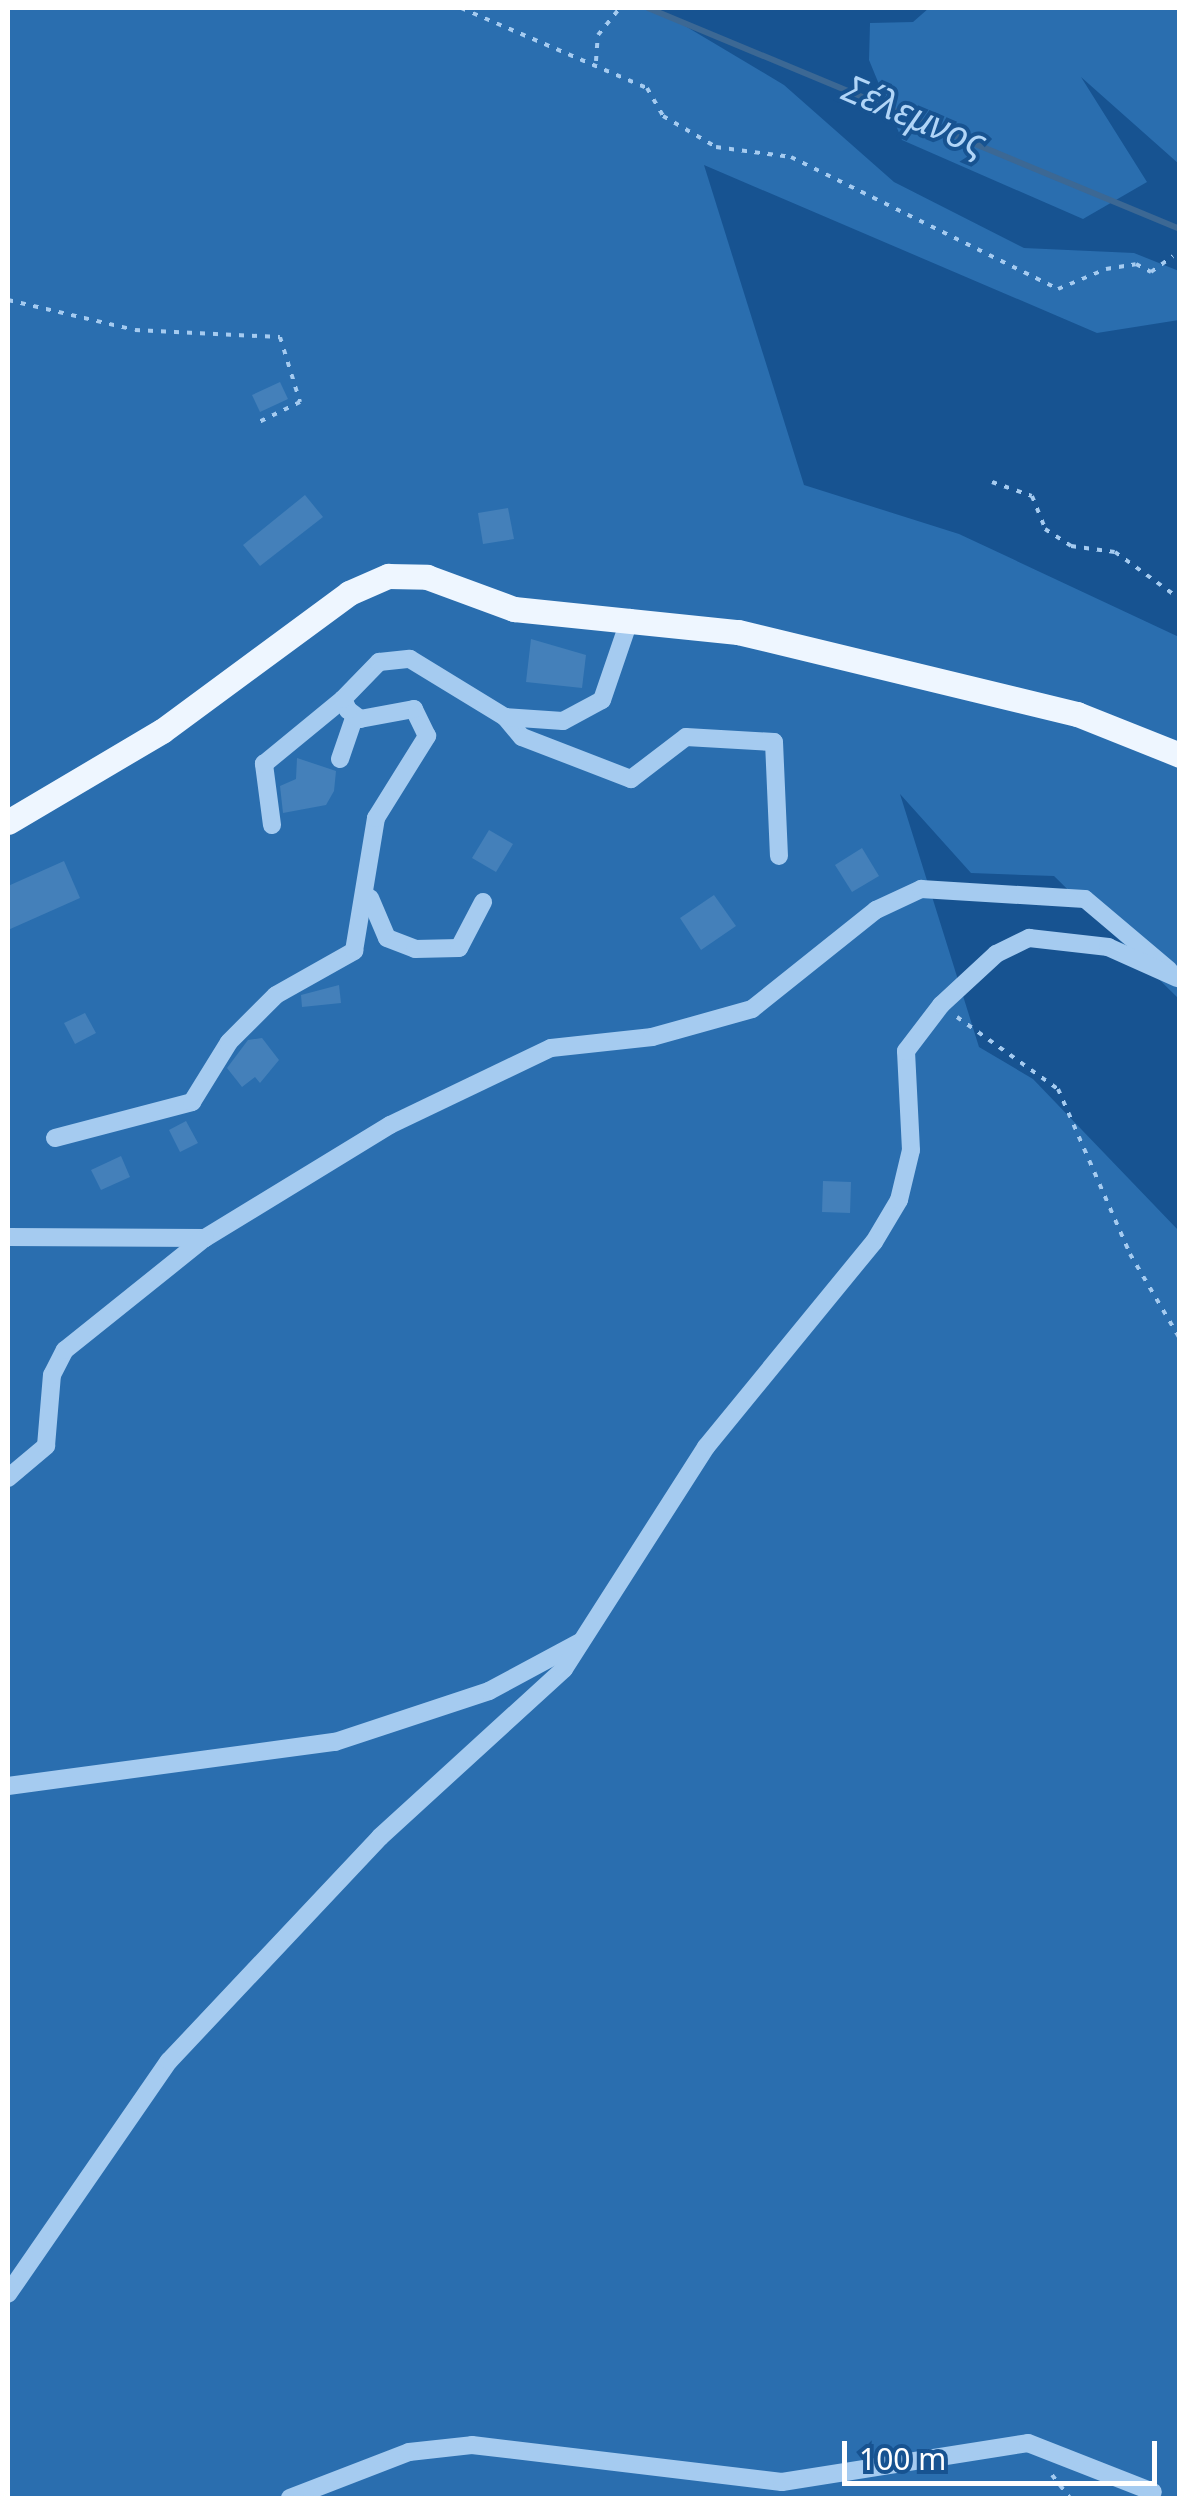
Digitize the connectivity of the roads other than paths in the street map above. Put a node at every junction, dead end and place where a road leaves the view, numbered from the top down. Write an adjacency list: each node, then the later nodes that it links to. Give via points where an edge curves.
1 (630, 618): 4 (street, via 616,676 590,710 563,720); 5 (main road, via 738,632 1077,714); 7 (main road, via 514,609 427,577 369,581 162,731)
2 (343, 699): 3 (street); 4 (street, via 380,662 402,657); 8 (street, via 264,764)
3 (354, 718): 6 (street); 10 (street, via 408,707 427,729 376,818)
4 (504, 718): 9 (street, via 522,737 630,779 686,737 774,742)
5 (1180, 755)
6 (340, 759)
7 (8, 822)
8 (272, 825)
9 (779, 856)
10 (370, 897): 11 (street, via 387,938 415,949 459,948); 13 (street, via 354,952 276,996 229,1042 192,1102)
11 (483, 902)
12 (1178, 980): 15 (street, via 1118,918 1085,900 908,892 752,1010 652,1037 551,1048 390,1125); 17 (street, via 1095,944 1029,938 996,954 941,1005 906,1050 911,1150 899,1200 706,1447)
13 (55, 1138)
14 (8, 1237): 15 (street)
15 (205, 1238): 16 (street, via 65,1350 52,1375 46,1446)
16 (8, 1478)
17 (584, 1640): 18 (street, via 489,1691 334,1742); 19 (street, via 538,1698 443,1775 169,2061)
18 (8, 1786)
19 (8, 2294)
20 (1152, 2492): 21 (street, via 1028,2443 782,2482 472,2444 408,2452)
21 (290, 2498)

